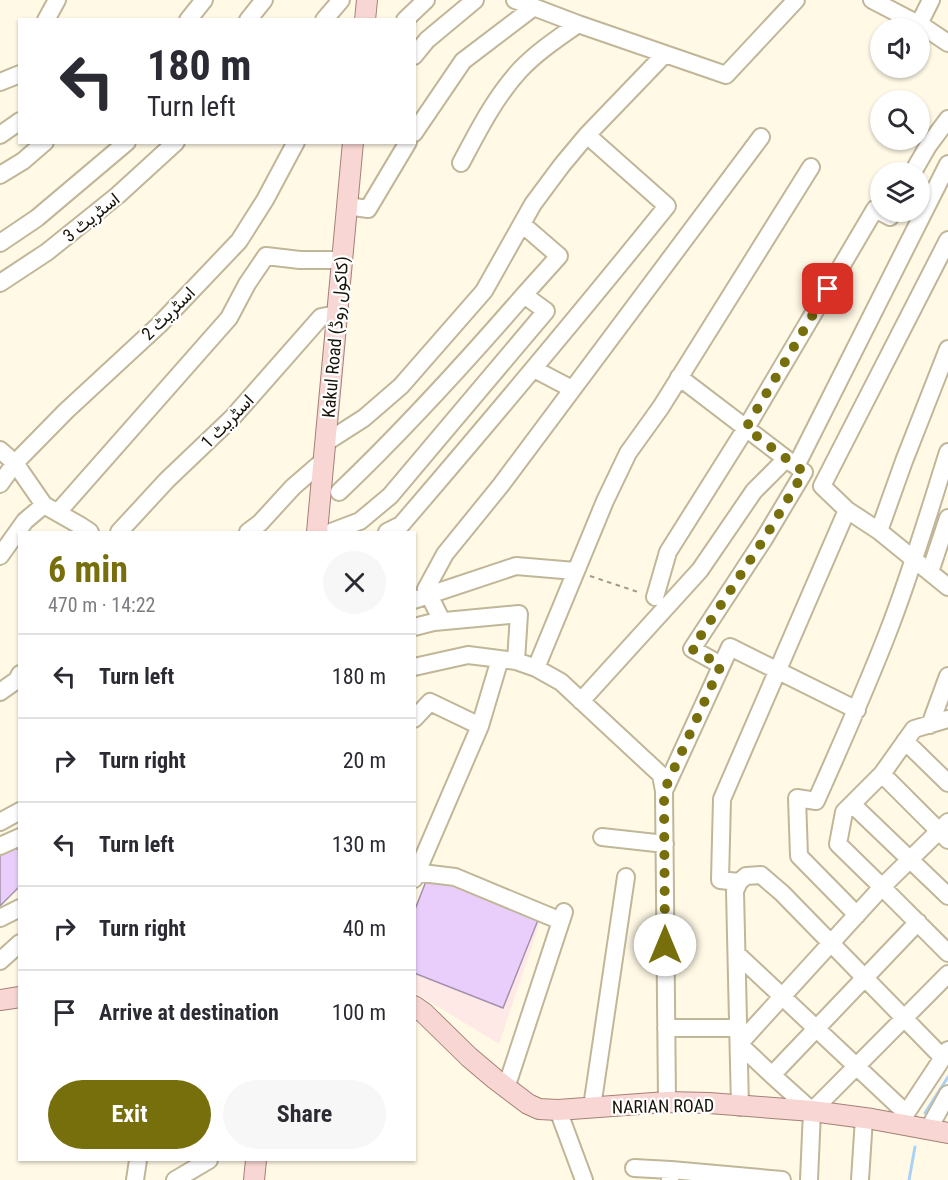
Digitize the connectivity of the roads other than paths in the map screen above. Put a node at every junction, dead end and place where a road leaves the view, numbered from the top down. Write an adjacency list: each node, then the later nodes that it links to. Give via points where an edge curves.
1 (57, 0): 13 (street)
2 (204, 0): 14 (street)
3 (264, 0): 15 (street)
4 (341, 0): 16 (street)
5 (367, 0): 17 (main road)
6 (426, 0): 18 (street)
7 (475, 0): 24 (street, via 427,39)
8 (515, 0): 12 (street)
9 (796, 0): 25 (street, via 726,75)
10 (872, 0): 19 (street)
11 (931, 0): 20 (street)
12 (534, 8): 21 (street); 30 (street, via 463,61)
13 (47, 18)
14 (190, 18)
15 (250, 18)
16 (326, 18)
17 (364, 18)
18 (407, 18)
19 (907, 18)
20 (922, 18)
21 (578, 24): 25 (street); 41 (street, via 542,50 505,88)
22 (930, 31): 23 (street)
23 (948, 43)
24 (416, 53)
25 (664, 55): 32 (street)
26 (18, 75): 27 (street)
27 (0, 82)
28 (948, 119): 40 (street)
29 (18, 122): 31 (street)
30 (416, 131)
31 (0, 135)
32 (587, 135): 47 (street); 55 (street, via 667,206)
33 (761, 137): 57 (street)
34 (43, 144): 44 (street)
35 (125, 144): 49 (street, via 37,218)
36 (174, 144): 51 (street, اسٹریٹ 3, via 118,195)
37 (295, 144): 62 (street, اسٹریٹ 2, via 239,241 159,325)
38 (353, 144): 45 (main road, Kakul Road (کاکول روڈ))
39 (407, 144): 45 (street, via 368,208)
40 (919, 162)
41 (461, 164)
42 (948, 164): 63 (street)
43 (811, 168): 56 (street)
44 (0, 175)
45 (347, 206): 50 (main road, Kakul Road (کاکول روڈ))
46 (870, 217): 58 (street)
47 (522, 224): 52 (street, via 559,256); 60 (street, via 484,291 401,386)
48 (948, 240): 65 (street)
49 (0, 243)
50 (342, 260): 53 (main road, Kakul Road (کاکول روڈ)); 67 (street, via 266,256 229,318)
51 (0, 284)
52 (524, 295): 66 (street, via 401,432); 74 (street, via 546,311 390,496 360,521)
53 (337, 314): 60 (main road, Kakul Road (کاکول روڈ)); 71 (street, اسٹریٹ 1, via 321,317 232,418 166,480)
54 (948, 349): 76 (street)
55 (534, 369): 57 (street); 75 (street, via 401,525)
56 (679, 377): 58 (street); 79 (street, via 628,453)
57 (572, 389): 83 (street, via 445,554)
58 (746, 428): 63 (street); 82 (street, via 668,552)
59 (0, 450): 62 (street)
60 (324, 452): 72 (street); 73 (main road, Kakul Road (کاکول روڈ))
61 (948, 452): 78 (street)
62 (15, 463): 64 (street, اسٹریٹ 2); 67 (street)
63 (795, 466): 65 (street); 87 (street, via 764,539 692,649); 94 (street, via 754,491 700,570)
64 (0, 484)
65 (822, 486): 68 (street)
66 (339, 492)
67 (51, 509): 70 (street); 77 (street, via 25,521)
68 (847, 510): 76 (street); 90 (street)
69 (948, 518): 80 (street)
70 (88, 531)
71 (120, 531)
72 (249, 531)
73 (316, 531)
74 (334, 531)
75 (389, 531)
76 (879, 531): 78 (street)
77 (0, 556)
78 (914, 560): 80 (street); 95 (street)
79 (575, 571): 83 (street, via 516,566); 89 (street)
80 (930, 572): 81 (street)
81 (948, 587)
82 (655, 597)
83 (422, 598): 84 (street)
84 (442, 621): 85 (street); 86 (street, via 519,614)
85 (416, 627)
86 (508, 660): 88 (street, via 468,655); 89 (street); 98 (street)
87 (721, 665): 90 (street, via 730,647); 102 (street)
88 (416, 668)
89 (536, 668): 94 (street, via 561,682)
90 (777, 671): 95 (street); 115 (street, via 723,799 720,880)
91 (948, 676): 97 (street)
92 (18, 681): 93 (street)
93 (0, 692)
94 (581, 701): 102 (street, via 661,775)
95 (857, 710): 119 (street, via 816,801 797,798 799,856)
96 (416, 717): 98 (street, via 430,702)
97 (943, 722): 99 (street, via 914,729)
98 (480, 726): 112 (street)
99 (905, 741): 100 (street); 101 (street)
100 (882, 774): 103 (street); 106 (street)
101 (948, 783)
102 (664, 791): 109 (street)
103 (852, 804): 111 (street); 116 (street, via 844,812 838,843)
104 (18, 812): 105 (street)
105 (0, 822)
106 (945, 831): 111 (street)
107 (602, 837): 109 (street)
108 (18, 838): 110 (street)
109 (665, 844): 134 (street)
110 (0, 846)
111 (910, 860): 116 (street); 117 (street)
112 (416, 872)
113 (416, 874): 140 (street, via 455,877 562,916)
114 (626, 877): 143 (street)
115 (739, 882): 122 (street, via 746,876 761,875); 125 (street, via 735,891)
116 (882, 887): 119 (street); 121 (street)
117 (948, 896)
118 (18, 909): 120 (street)
119 (857, 915): 122 (street)
120 (0, 918)
121 (918, 922): 124 (street); 128 (street)
122 (831, 944): 128 (street); 130 (street)
123 (18, 945): 126 (street)
124 (948, 953)
125 (737, 954): 130 (street); 136 (street)
126 (0, 961)
127 (948, 974): 133 (street)
128 (864, 977): 133 (street); 135 (street)
129 (18, 997): 131 (main road)
130 (782, 997): 135 (street); 136 (street)
131 (0, 1000)
132 (416, 1007): 140 (main road, NARIAN ROAD)
133 (904, 1018): 137 (street); 138 (street)
134 (666, 1028): 136 (street); 142 (street)
135 (815, 1029): 138 (street); 139 (street)
136 (739, 1036): 139 (street); 144 (street)
137 (945, 1054): 148 (street)
138 (857, 1066): 146 (street); 148 (street)
139 (772, 1075): 146 (street)
140 (506, 1088): 145 (main road, NARIAN ROAD, via 539,1109)
141 (948, 1094): 149 (street)
142 (667, 1102): 143 (main road, NARIAN ROAD); 144 (main road, NARIAN ROAD)
143 (591, 1107): 145 (main road, NARIAN ROAD)
144 (740, 1107): 146 (main road, NARIAN ROAD)
145 (558, 1110): 159 (street)
146 (812, 1111): 147 (main road, NARIAN ROAD); 161 (street)
147 (864, 1118): 148 (main road, NARIAN ROAD); 162 (street)
148 (902, 1118): 149 (main road, NARIAN ROAD)
149 (928, 1130): 150 (main road, NARIAN ROAD)
150 (948, 1133)
151 (138, 1161): 156 (street)
152 (206, 1161): 157 (street)
153 (256, 1161): 158 (main road)
154 (634, 1168): 155 (street)
155 (670, 1175): 160 (street)
156 (135, 1180)
157 (175, 1180)
158 (254, 1180)
159 (584, 1180)
160 (782, 1180)
161 (809, 1180)
162 (860, 1180)

